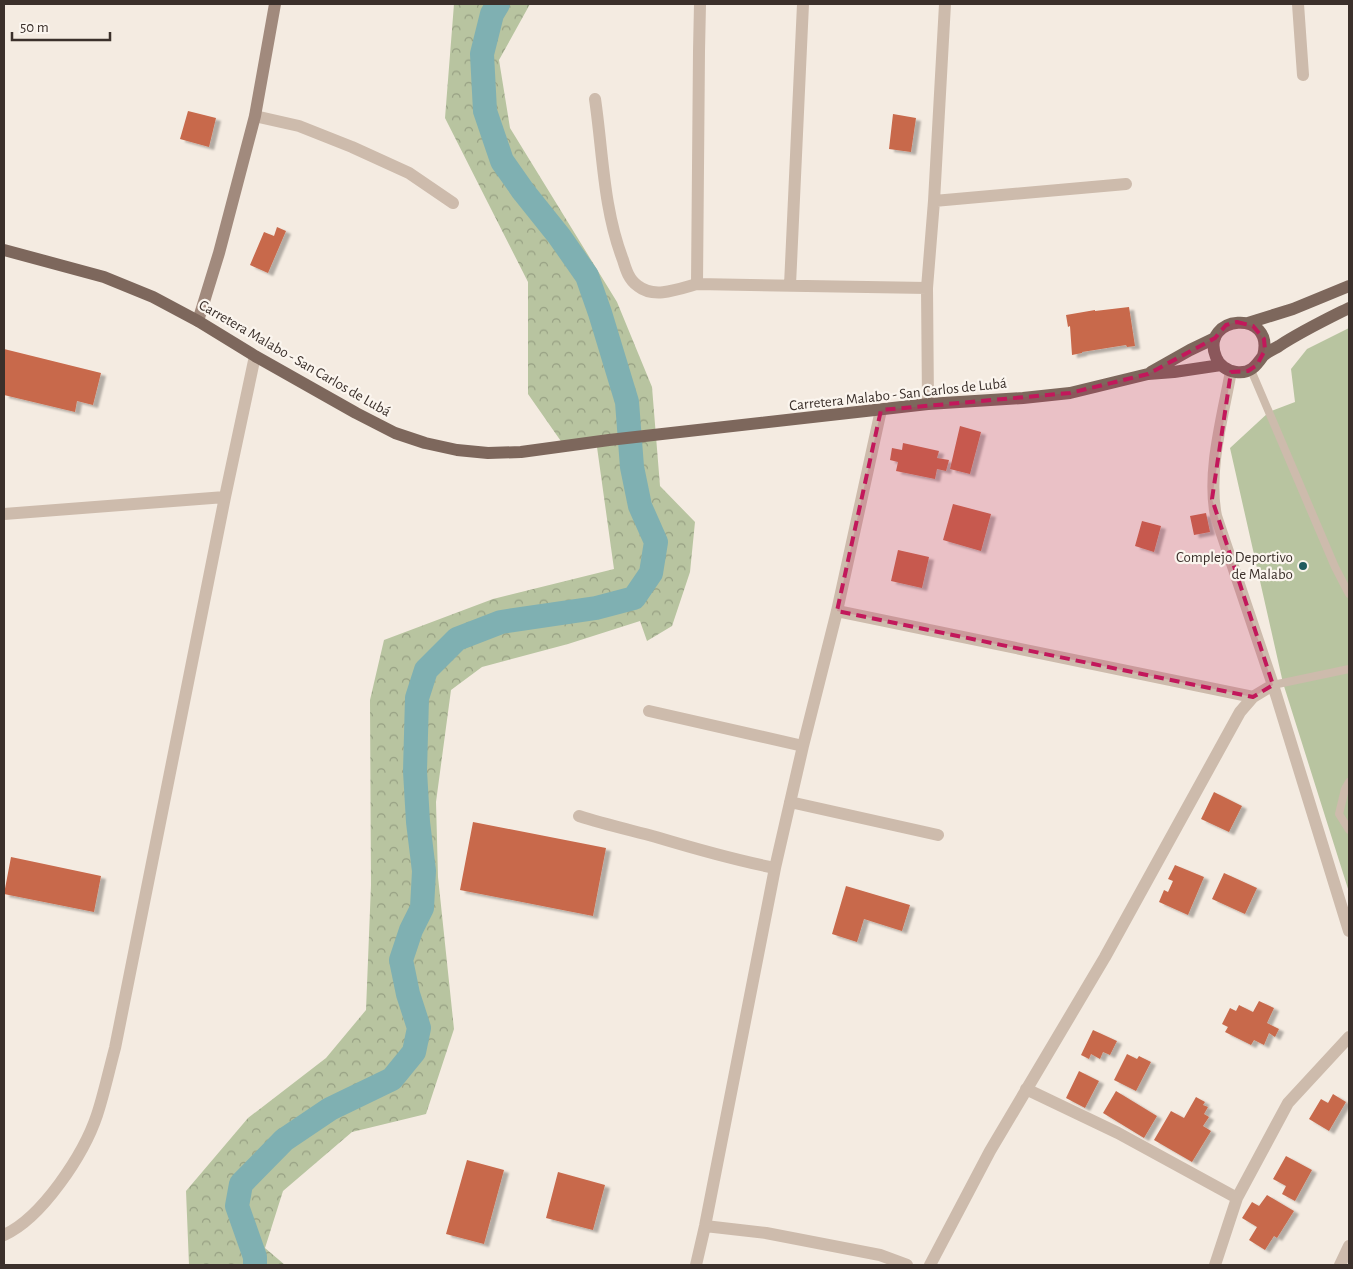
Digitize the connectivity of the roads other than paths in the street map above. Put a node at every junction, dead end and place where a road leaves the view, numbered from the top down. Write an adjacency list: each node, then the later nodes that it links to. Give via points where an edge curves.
1 (275, 4): 8 (street)
2 (700, 4): 13 (street)
3 (803, 4): 14 (street)
4 (945, 4): 10 (street)
5 (1298, 4): 6 (street)
6 (1303, 75)
7 (594, 99): 13 (street, via 612,230 630,279 651,291 670,292)
8 (255, 116): 11 (street, via 299,126 352,147 409,173); 18 (street)
9 (1126, 184): 10 (street)
10 (934, 201): 16 (street)
11 (453, 203)
12 (4, 250): 18 (main road, Carretera Malabo - San Carlos de Lubá, via 104,277 153,297)
13 (697, 284): 14 (street)
14 (790, 286): 16 (street)
15 (1349, 286): 19 (main road)
16 (927, 288): 26 (street)
17 (1349, 308): 22 (main road)
18 (198, 321): 21 (main road, Carretera Malabo - San Carlos de Lubá)
19 (1248, 323): 20 (main road, via 1226,325); 22 (main road, via 1261,334 1265,344)
20 (1215, 338): 23 (main road, via 1214,350); 25 (main road, Carretera Malabo - San Carlos de Lubá)
21 (255, 356): 27 (main road, Carretera Malabo - San Carlos de Lubá, via 395,432 457,450 480,452 521,452); 28 (street)
22 (1263, 356): 24 (main road)
23 (1226, 368): 24 (main road, via 1242,372); 25 (main road, Carretera Malabo - San Carlos de Lubá); 33 (street, via 1212,499)
24 (1251, 370): 30 (lane)
25 (1148, 374): 26 (main road, Carretera Malabo - San Carlos de Lubá, via 1070,393)
26 (928, 404): 27 (main road, Carretera Malabo - San Carlos de Lubá)
27 (881, 410): 31 (street)
28 (225, 497): 29 (street); 48 (street, via 115,1048 97,1114 88,1137 66,1174 31,1217)
29 (4, 514)
30 (1349, 594)
31 (837, 611): 34 (street); 36 (street)
32 (1349, 669): 33 (lane)
33 (1273, 685): 34 (street); 43 (street)
34 (1253, 697): 45 (street, via 1240,712 1105,957)
35 (649, 711): 36 (street)
36 (803, 746): 38 (street)
37 (1349, 782): 40 (lane, via 1339,814)
38 (790, 802): 41 (street); 42 (street)
39 (579, 816): 42 (street, via 714,855)
40 (1349, 830)
41 (938, 835)
42 (775, 868): 47 (street)
43 (1349, 931)
44 (1349, 1038): 46 (street, via 1288,1103)
45 (1026, 1090): 46 (street, via 1118,1133); 52 (street)
46 (1237, 1198): 53 (street)
47 (705, 1226): 50 (street); 51 (street, via 766,1233 880,1256)
48 (4, 1235)
49 (1349, 1246): 54 (street)
50 (696, 1265)
51 (907, 1265)
52 (930, 1265)
53 (1215, 1265)
54 (1340, 1265)

